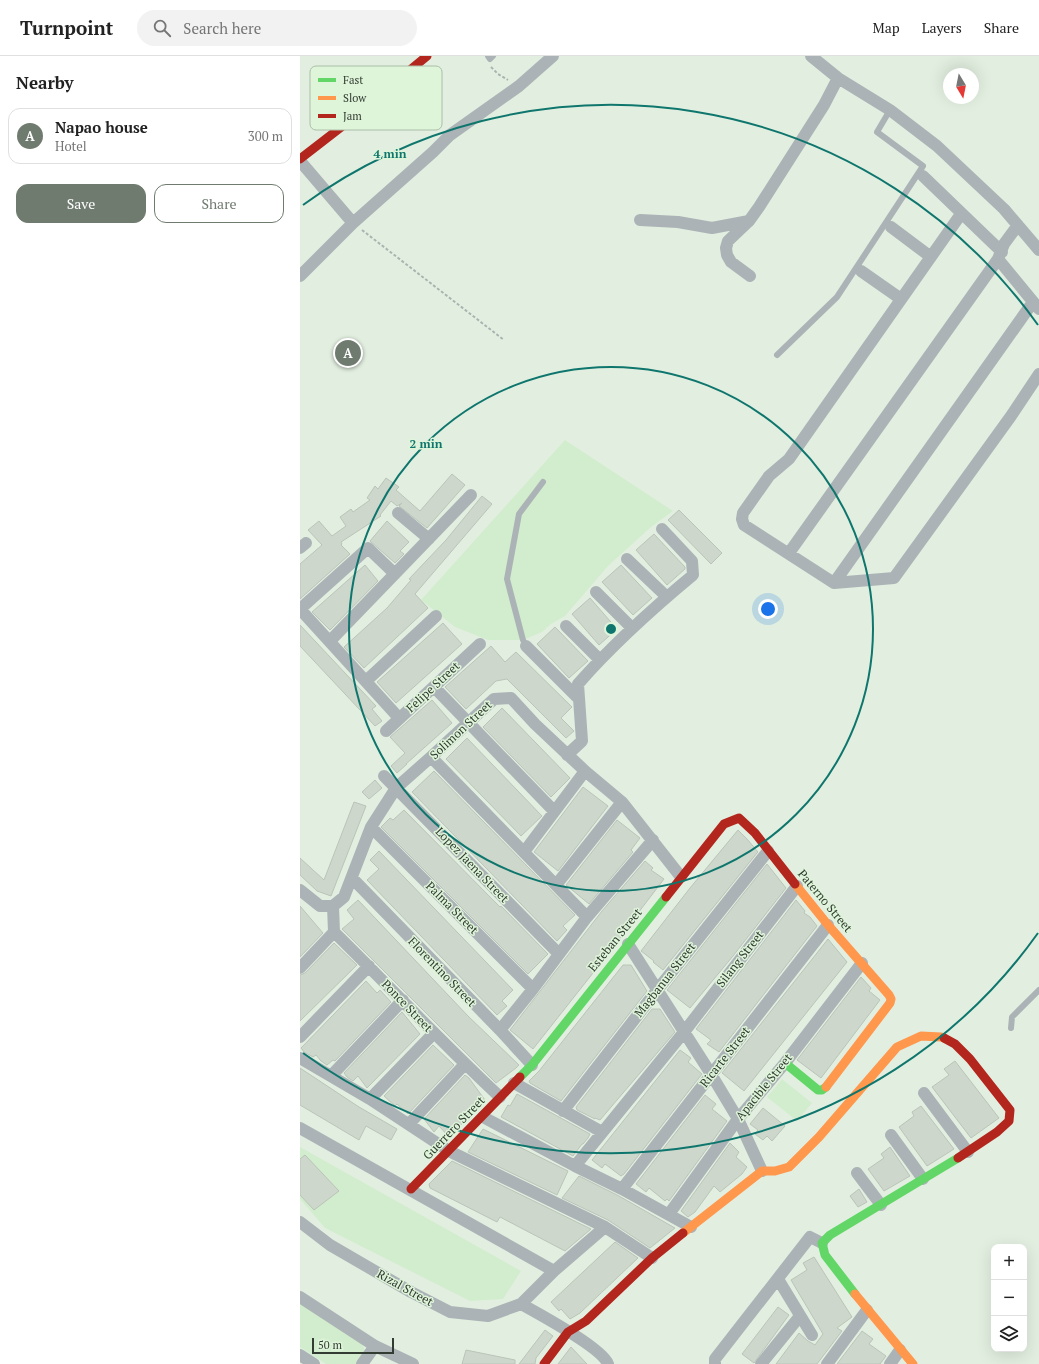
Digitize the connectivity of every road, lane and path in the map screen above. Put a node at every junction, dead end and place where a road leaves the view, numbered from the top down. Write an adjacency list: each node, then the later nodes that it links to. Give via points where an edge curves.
1 (427, 56): 7 (main road)
2 (488, 56): 3 (lane, via 490,59)
3 (493, 56)
4 (553, 56): 9 (street)
5 (811, 56): 8 (street)
6 (489, 65): 9 (path, via 498,74)
7 (415, 66)
8 (838, 78): 10 (street); 16 (street, via 824,105)
9 (519, 86): 17 (street, via 450,135)
10 (890, 110): 19 (street, via 937,146); 29 (lane, via 877,132 923,166 837,297)
11 (338, 130): 12 (main road)
12 (300, 160): 17 (street)
13 (923, 176): 14 (street)
14 (961, 214): 21 (street); 22 (street)
15 (640, 220): 16 (street, via 678,222 712,228)
16 (749, 221): 25 (street, via 728,241 726,248 731,262)
17 (353, 223): 24 (street); 28 (path)
18 (891, 227): 22 (street)
19 (1021, 228): 20 (street); 21 (street, via 1008,250)
20 (1037, 244)
21 (1000, 256): 27 (street); 36 (street)
22 (931, 257): 26 (street)
23 (861, 271): 26 (street)
24 (300, 276)
25 (750, 276)
26 (901, 299): 36 (street, via 788,459 769,476 743,513 744,525)
27 (1036, 305): 39 (street)
28 (504, 340)
29 (777, 355)
30 (1039, 374): 39 (street, via 894,578)
31 (543, 482): 48 (lane, via 519,514 507,579)
32 (471, 495): 35 (street)
33 (398, 513): 35 (street)
34 (662, 529): 41 (street, via 692,561 693,575)
35 (429, 539): 38 (street)
36 (789, 553): 39 (street)
37 (627, 559): 41 (street)
38 (395, 574): 42 (street, via 368,548); 46 (street)
39 (834, 583)
40 (596, 592): 45 (street)
41 (667, 597): 45 (street)
42 (300, 609): 46 (street)
43 (436, 616): 50 (street)
44 (566, 626): 49 (street)
45 (632, 628): 49 (street)
46 (330, 641): 50 (street)
47 (480, 644): 51 (street, Felipe Street)
48 (526, 646): 52 (street)
49 (599, 659): 52 (street, via 578,684)
50 (366, 681): 53 (street)
51 (434, 687): 53 (street, Felipe Street); 54 (street)
52 (579, 700): 56 (street, via 582,741)
53 (399, 718): 55 (street, Felipe Street)
54 (468, 723): 56 (street, Solimon Street, via 494,699 511,698); 57 (street, Solimon Street); 62 (street)
55 (386, 731)
56 (567, 754): 58 (street, Solimon Street)
57 (431, 757): 60 (street, Solimon Street); 67 (street)
58 (585, 771): 61 (street, Solimon Street); 62 (street)
59 (384, 776): 60 (street, Lopez Jaena Street)
60 (396, 788): 64 (street, Solimon Street); 78 (street, Lopez Jaena Street)
61 (622, 802): 65 (street, Solimon Street); 70 (street)
62 (554, 811): 67 (street)
63 (739, 818): 66 (main road, Paterno Street); 68 (main road, Esteban Street, via 724,824)
64 (371, 828): 69 (street, Solimon Street); 82 (street, Palma Street)
65 (653, 840): 68 (street, Solimon Street); 74 (street)
66 (768, 851): 71 (main road, Paterno Street); 83 (street, Magbanua Street)
67 (524, 852): 70 (street)
68 (681, 877): 77 (main road, Esteban Street)
69 (352, 878): 73 (street, Solimon Street, via 344,897); 87 (street, Florentino Street)
70 (556, 885): 74 (street)
71 (797, 886): 75 (main road, Paterno Street); 88 (street, Silang Street)
72 (301, 894): 73 (street, via 320,906)
73 (334, 906): 76 (street)
74 (587, 918): 78 (street)
75 (828, 925): 79 (main road, Paterno Street); 95 (street, Ricarte Street)
76 (334, 932): 80 (street, Ponce Street); 81 (street)
77 (628, 944): 83 (street); 94 (main road, Esteban Street)
78 (559, 954): 82 (street)
79 (862, 963): 92 (street, Apacible Street); 92 (main road, Paterno Street, via 889,994 890,1003 825,1088 818,1090)
80 (369, 966): 85 (street, Ponce Street); 90 (street)
81 (300, 968)
82 (533, 989): 87 (street)
83 (658, 989): 88 (street); 101 (street, Magbanua Street)
84 (1039, 990): 86 (lane, via 1012,1017)
85 (403, 1000): 89 (street, Ponce Street); 96 (street)
86 (1011, 1028)
87 (500, 1030): 94 (street, Florentino Street)
88 (684, 1032): 95 (street); 106 (street, Silang Street)
89 (434, 1033): 93 (street, Ponce Street); 100 (street)
90 (300, 1037)
91 (300, 1058): 96 (street)
92 (784, 1063): 103 (street, Apacible Street)
93 (465, 1064): 99 (street, Ponce Street); 104 (street)
94 (532, 1065): 97 (main road, Esteban Street)
95 (711, 1074): 103 (street); 114 (street, Ricarte Street)
96 (331, 1076): 100 (street)
97 (514, 1083): 99 (main road, Guerrero Street); 101 (street)
98 (924, 1093): 109 (street)
99 (500, 1097): 102 (main road, Guerrero Street)
100 (370, 1099): 104 (street)
101 (563, 1111): 106 (street)
102 (483, 1117): 108 (main road, Guerrero Street); 110 (street)
103 (738, 1119): 111 (street); 117 (street, Apacible Street)
104 (409, 1124): 108 (street)
105 (300, 1128): 115 (street)
106 (602, 1132): 110 (street, Silang Street)
107 (891, 1135): 113 (street)
108 (449, 1151): 115 (main road, Guerrero Street); 119 (street)
109 (968, 1152): 111 (main road, via 1009,1121 1010,1110 970,1058 955,1044 941,1037 921,1036 897,1047 789,1167); 113 (main road)
110 (575, 1166): 114 (street)
111 (762, 1172): 120 (main road)
112 (857, 1173): 116 (street)
113 (923, 1179): 116 (main road)
114 (622, 1189): 117 (street)
115 (410, 1190): 123 (street)
116 (880, 1205): 121 (main road, via 830,1235)
117 (669, 1214): 120 (street)
118 (300, 1222): 126 (street, Rizal Street, via 330,1245 450,1312 488,1316)
119 (605, 1227): 122 (street); 123 (street)
120 (691, 1227): 122 (main road)
121 (822, 1243): 124 (street, via 810,1237); 127 (main road, via 825,1255)
122 (652, 1258): 129 (main road, via 586,1321)
123 (554, 1271): 126 (street)
124 (778, 1279): 128 (street); 139 (street, via 715,1359)
125 (300, 1297): 131 (street)
126 (521, 1304): 129 (street)
127 (867, 1310): 132 (main road); 141 (street)
128 (800, 1316): 130 (street); 140 (street)
129 (568, 1332): 134 (street, via 598,1352); 138 (main road)
130 (812, 1335)
131 (375, 1346): 136 (street); 137 (street)
132 (900, 1350): 142 (street); 143 (main road)
133 (300, 1354): 135 (street)
134 (606, 1363)
135 (314, 1364)
136 (362, 1364)
137 (413, 1364)
138 (544, 1364)
139 (715, 1364)
140 (761, 1364)
141 (827, 1364)
142 (890, 1364)
143 (913, 1364)

